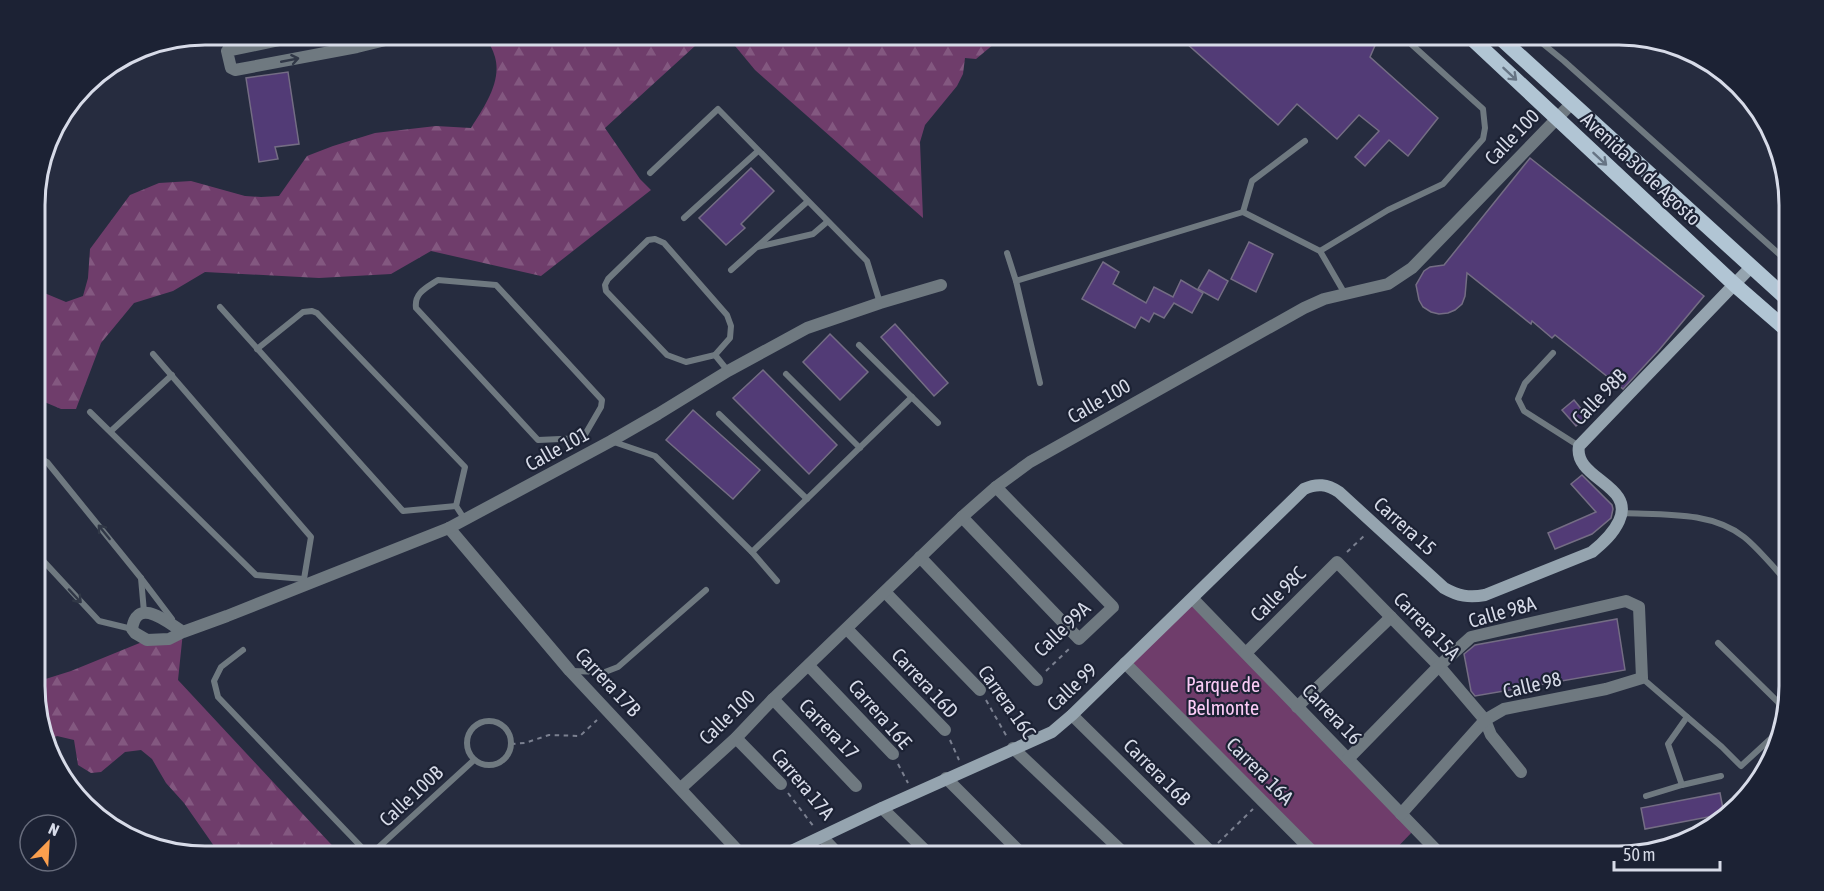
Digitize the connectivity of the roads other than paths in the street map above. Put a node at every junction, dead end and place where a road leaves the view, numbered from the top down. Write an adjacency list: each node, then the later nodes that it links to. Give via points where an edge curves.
1 (226, 45): 8 (lane)
2 (256, 45): 8 (street)
3 (365, 45): 8 (street, one-way to 3, via 232,70)
4 (1412, 45): 19 (lane, via 1483,109 1484,139 1443,184 1388,210)
5 (1479, 45): 10 (main road, Avenida 30 de Agosto, one-way to 10)
6 (1508, 45): 9 (main road, Avenida 30 de Agosto)
7 (1545, 45): 21 (lane)
8 (227, 51)
9 (1571, 104): 10 (street, Calle 100); 22 (main road, Avenida 30 de Agosto)
10 (1557, 119): 26 (main road, Avenida 30 de Agosto, one-way to 26); 28 (street, Calle 100, via 1413,268 1388,285)
11 (1305, 141): 15 (lane, via 1252,181)
12 (758, 151): 13 (lane, via 718,109); 14 (lane); 16 (lane)
13 (650, 173)
14 (807, 202): 17 (lane); 18 (lane)
15 (1243, 212): 19 (lane); 24 (lane)
16 (684, 218)
17 (827, 222): 18 (lane, via 813,234); 29 (lane, via 867,261)
18 (756, 247): 23 (lane)
19 (1320, 251): 28 (lane)
20 (1006, 253): 24 (lane)
21 (1779, 254)
22 (1751, 267): 26 (street, Calle 98B); 27 (main road, Avenida 30 de Agosto)
23 (731, 270)
24 (1016, 281): 40 (lane)
25 (941, 285): 29 (street, Calle 101)
26 (1735, 285): 31 (main road, Avenida 30 de Agosto); 48 (street, Calle 98B)
27 (1779, 292)
28 (1346, 294): 52 (street, Calle 100, via 1324,299 1280,321 1030,462)
29 (880, 303): 37 (street, Calle 101, via 807,328)
30 (220, 307): 33 (lane)
31 (1779, 323)
32 (860, 345): 41 (lane)
33 (257, 349): 55 (lane, via 403,511); 55 (lane, via 303,312 317,313 465,467)
34 (1553, 353): 48 (lane, via 1525,383 1518,399 1524,411)
35 (153, 354): 39 (lane)
36 (715, 355): 36 (lane, via 686,362 667,356 606,291 608,279 648,240 664,243 727,315 730,338); 37 (lane)
37 (728, 371): 47 (street, Calle 101)
38 (786, 374): 49 (lane)
39 (172, 375): 45 (lane); 67 (lane, via 311,537)
40 (1040, 383)
41 (912, 397): 44 (lane); 49 (lane)
42 (90, 412): 45 (lane)
43 (719, 414): 54 (lane)
44 (939, 423)
45 (111, 431): 67 (lane, via 256,575)
46 (583, 438): 46 (lane, via 602,400 496,285 438,280 419,293 416,308 538,440); 50 (lane)
47 (611, 441): 50 (street, Calle 101); 60 (lane, via 655,456)
48 (1579, 446): 56 (street, Calle 98B, via 1582,463 1615,493)
49 (860, 447): 54 (lane)
50 (593, 450): 58 (street, Calle 101)
51 (45, 461): 65 (lane, one-way to 51)
52 (996, 487): 57 (street, Calle 100); 57 (street, Calle 99A, via 1113,607 1079,639)
53 (1339, 492): 56 (street, Carrera 15, via 1444,588 1474,597 1592,552 1616,528); 70 (street, Calle 99, via 1317,484 1304,489)
54 (807, 499): 60 (lane)
55 (456, 506): 58 (lane)
56 (1623, 513): 64 (lane, via 1714,521 1744,536)
57 (962, 517): 61 (street, Calle 100)
58 (465, 520): 59 (street, Calle 101)
59 (449, 528): 67 (street, Calle 101); 83 (street, Carrera 17B)
60 (752, 552): 66 (lane)
61 (920, 557): 69 (street, Calle 100); 85 (street)
62 (1337, 562): 72 (street, Carrera 15A); 79 (street, Calle 98C)
63 (45, 563): 74 (lane, one-way to 74, via 99,621)
64 (1779, 573)
65 (141, 578): 71 (lane); 73 (lane)
66 (777, 581)
67 (305, 582): 76 (street, Calle 101)
68 (706, 590): 83 (lane, via 618,667 604,672)
69 (885, 592): 75 (street, Calle 100); 86 (street, Carrera 16C)
70 (1193, 599): 79 (street, Carrera 16); 80 (street, Calle 99)
71 (144, 612): 74 (street, via 137,615); 76 (street)
72 (1391, 617): 82 (street, Carrera 15A); 89 (street)
73 (172, 619)
74 (132, 629): 76 (street, Calle 101, via 147,640 169,639)
75 (847, 629): 81 (street, Calle 100); 93 (street, Carrera 16D)
76 (183, 632)
77 (1718, 643): 88 (lane)
78 (243, 650): 111 (lane, via 221,667 214,681 218,697)
79 (1246, 653): 89 (street, Carrera 16)
80 (1125, 663): 90 (street, Calle 99); 120 (street, Carrera 16A)
81 (809, 666): 87 (street, Calle 100); 97 (street, Carrera 16E)
82 (1439, 666): 84 (street, Calle 98A, via 1471,637 1626,601 1639,608); 92 (street, Carrera 15A); 98 (street, Calle 98A)
83 (570, 671): 106 (street, Carrera 17B)
84 (1642, 678): 91 (lane); 92 (street, Calle 98, via 1504,709)
85 (1037, 680)
86 (980, 690)
87 (773, 699): 94 (street, Calle 100); 105 (street, Carrera 17)
88 (1778, 703)
89 (1297, 706): 98 (street, Carrera 16)
90 (1072, 715): 96 (street, Calle 99, via 1052,732); 119 (street, Carrera 16B)
91 (1687, 717): 95 (lane, via 1741,766); 104 (lane, via 1668,744)
92 (1485, 720): 100 (street, Carrera 15A, via 1491,735); 109 (street, Calle 98)
93 (945, 729)
94 (736, 738): 103 (street, Carrera 17A); 106 (street, Calle 100)
95 (1770, 740)
96 (1013, 748): 102 (street, Calle 99); 118 (street, Carrera 16C)
97 (893, 754)
98 (1348, 759): 109 (street, Carrera 16)
99 (474, 760): 99 (lane, via 483,765 502,761 511,744 504,727 485,721 469,732 466,742); 112 (lane, Calle 100B)
100 (1521, 772)
101 (1721, 776): 104 (lane)
102 (946, 778): 108 (street, Calle 99); 117 (street)
103 (781, 784)
104 (1682, 785): 107 (lane)
105 (856, 786)
106 (681, 788): 113 (street, Carrera 17B)
107 (1646, 796)
108 (882, 808): 110 (street, Calle 99); 116 (street)
109 (1401, 814): 121 (street, Carrera 16)
110 (822, 837): 114 (street, Calle 99); 115 (street, Carrera 17A)
111 (360, 846)
112 (381, 846)
113 (734, 846)
114 (803, 846)
115 (831, 846)
116 (921, 846)
117 (1014, 846)
118 (1116, 846)
119 (1204, 846)
120 (1307, 846)
121 (1432, 846)

